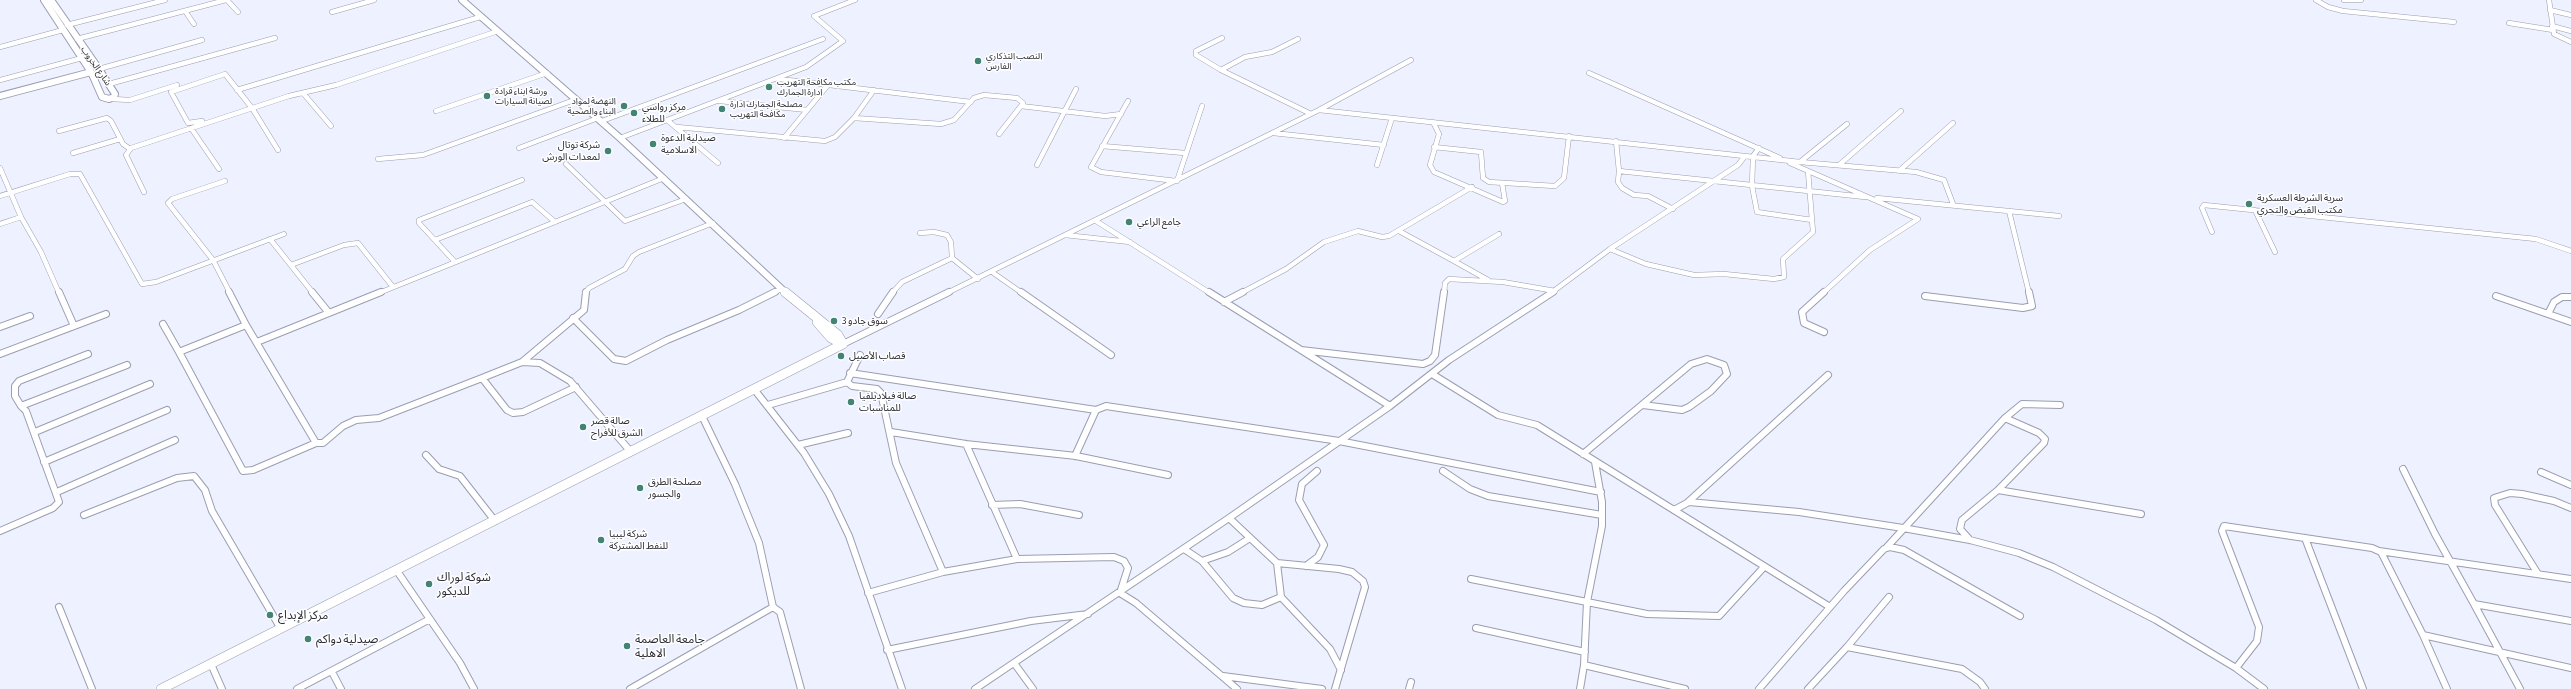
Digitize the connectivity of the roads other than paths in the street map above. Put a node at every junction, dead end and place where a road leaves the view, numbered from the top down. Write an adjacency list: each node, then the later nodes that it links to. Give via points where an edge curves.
1 (44, 0): 21 (street, شارع الخروب)
2 (51, 0): 21 (street, شارع الخروب)
3 (165, 0): 21 (street)
4 (226, 0): 13 (street); 14 (street)
5 (374, 0): 15 (street)
6 (462, 0): 17 (street)
7 (855, 0): 41 (street, via 813,17 839,36 842,43 806,66)
8 (2316, 0): 18 (street, via 2328,8 2342,11)
9 (2344, 0): 10 (street)
10 (2360, 0)
11 (2549, 0): 12 (street)
12 (2550, 10): 16 (street); 22 (street)
13 (185, 11): 20 (street); 27 (street)
14 (238, 12)
15 (332, 12)
16 (2571, 15)
17 (480, 17): 23 (street); 46 (street)
18 (2454, 22)
19 (2509, 23): 22 (street)
20 (194, 24)
21 (65, 28): 27 (street, شارع الخروب); 32 (street); 33 (street, شارع الخروب)
22 (2553, 28): 24 (street); 31 (street, via 2559,37)
23 (498, 31): 38 (street); 48 (street, via 336,85)
24 (2571, 31)
25 (275, 38): 43 (street)
26 (1222, 38): 36 (street, via 1195,53)
27 (77, 39): 35 (street, شارع الخروب)
28 (823, 39): 68 (street)
29 (1298, 39): 36 (street, via 1272,52 1245,57)
30 (202, 40): 35 (street)
31 (2571, 42)
32 (0, 47)
33 (82, 58): 37 (street, شارع الخروب); 42 (street)
34 (1411, 60): 59 (street)
35 (100, 69): 43 (street, شارع الخروب)
36 (1221, 70): 63 (street)
37 (91, 72): 49 (street, شارع الخروب); 50 (street, شارع الخروب, via 102,97)
38 (547, 73): 51 (street); 60 (street)
39 (1589, 73): 89 (street)
40 (225, 74): 46 (street); 50 (street, via 209,75 130,100); 57 (street, via 171,92 188,122 200,122)
41 (777, 79): 44 (street); 52 (street)
42 (0, 80)
43 (109, 84): 50 (street, شارع الخروب, via 116,94)
44 (828, 84): 47 (street); 58 (street)
45 (1076, 89): 62 (street)
46 (237, 90): 57 (street)
47 (874, 90): 54 (street); 66 (street)
48 (303, 93): 57 (street); 74 (street)
49 (0, 96)
50 (112, 99)
51 (577, 99): 68 (street); 96 (street, via 423,155)
52 (718, 101): 58 (street); 69 (street)
53 (1128, 101): 64 (street)
54 (971, 102): 55 (street, via 984,95 1017,98 1023,103); 66 (street, via 954,120 941,124)
55 (1021, 106): 62 (street); 79 (street)
56 (1202, 106): 93 (street)
57 (251, 107): 76 (street); 91 (street)
58 (807, 110): 82 (street)
59 (1319, 110): 63 (street); 67 (street)
60 (436, 111)
61 (1901, 111): 103 (street)
62 (1064, 112): 65 (street); 101 (street)
63 (1309, 113): 78 (street)
64 (1121, 114): 65 (street); 73 (street)
65 (1105, 116): 73 (street)
66 (854, 118): 82 (street, via 830,140)
67 (1392, 118): 70 (street); 85 (street)
68 (600, 120): 81 (street); 88 (street)
69 (667, 120): 75 (street); 81 (street)
70 (1433, 122): 80 (street); 87 (street, via 1439,134)
71 (1953, 123): 108 (street)
72 (1847, 124): 98 (street)
73 (1114, 125): 86 (street)
74 (331, 126)
75 (677, 126): 82 (street); 99 (street)
76 (191, 128): 90 (street); 104 (street)
77 (59, 131): 83 (street, via 107,118)
78 (1273, 133): 85 (street); 112 (street)
79 (999, 134)
80 (1569, 136): 84 (street); 114 (street, via 1562,182 1549,186)
81 (620, 138): 109 (street)
82 (784, 138)
83 (120, 139): 90 (street); 92 (street)
84 (1616, 141): 94 (street); 106 (street)
85 (1384, 145): 102 (street)
86 (1102, 146): 93 (street); 112 (street, via 1091,164 1096,171)
87 (1434, 147): 114 (street, via 1481,152 1483,178 1489,182); 116 (street, via 1430,165 1434,172)
88 (519, 148)
89 (1759, 148): 95 (street); 97 (street)
90 (130, 149): 117 (street, via 126,155)
91 (278, 150)
92 (73, 153)
93 (1185, 153): 112 (street)
94 (1746, 156): 95 (street); 113 (street, via 1741,163)
95 (1753, 156): 97 (street); 115 (street)
96 (378, 159)
97 (1783, 160): 98 (street); 107 (street)
98 (1800, 162): 103 (street)
99 (718, 163)
100 (566, 164): 123 (street)
101 (1037, 165)
102 (1377, 165)
103 (1839, 165): 108 (street)
104 (218, 168)
105 (0, 170): 119 (street)
106 (1619, 171): 113 (street); 125 (street, via 1618,182 1622,188 1634,195 1648,196)
107 (1808, 171): 118 (street); 121 (street)
108 (1899, 171): 124 (street, via 1928,174 1944,180)
109 (664, 178): 122 (street); 123 (street)
110 (522, 180): 142 (street, via 421,218 419,223)
111 (225, 181): 148 (street, via 168,201)
112 (1176, 181): 131 (street)
113 (1714, 182): 115 (street); 125 (street)
114 (1502, 183): 116 (street, via 1505,200 1503,202)
115 (1752, 186): 118 (street); 130 (street, via 1757,212)
116 (1472, 187): 135 (street)
117 (144, 192)
118 (1810, 192): 121 (street); 130 (street)
119 (10, 193): 120 (street); 129 (street); 148 (street, via 70,174 80,174 142,284 156,282)
120 (0, 196)
121 (1873, 198): 124 (street); 174 (street, via 1916,217 1917,221 1870,250 1802,312 1804,323)
122 (686, 199): 123 (street, via 628,221 621,219); 133 (street)
123 (607, 201): 132 (street)
124 (1953, 204): 127 (street)
125 (1674, 209): 144 (street)
126 (2255, 210): 137 (street, via 2202,206); 145 (street, via 2536,239); 146 (street)
127 (2009, 211): 128 (street); 158 (street, via 2032,304 2030,308)
128 (2059, 216)
129 (21, 217): 134 (street); 172 (street, via 41,252)
130 (1812, 220): 144 (street, via 1813,232 1783,259 1784,277 1774,279 1724,274 1689,274 1646,264)
131 (1096, 221): 140 (street); 143 (street)
132 (554, 222): 142 (street, via 532,202); 150 (street)
133 (713, 223): 156 (street); 168 (street, via 636,254 625,269 589,288 584,298 584,310)
134 (0, 224)
135 (1399, 231): 149 (street); 161 (street, via 1386,237 1358,231 1335,237 1314,247 1286,270)
136 (920, 232): 147 (street, via 947,235 951,242)
137 (2212, 232)
138 (284, 234): 141 (street)
139 (1499, 234): 149 (street)
140 (1064, 235): 143 (street); 152 (street)
141 (270, 239): 148 (street); 151 (street)
142 (435, 240): 150 (street)
143 (1130, 242): 161 (street)
144 (1610, 249): 157 (street)
145 (2571, 251)
146 (2275, 252)
147 (952, 258): 153 (street); 165 (street, via 902,282)
148 (214, 260): 171 (street)
149 (1454, 261): 154 (street)
150 (456, 262): 155 (street)
151 (291, 265): 155 (street, via 344,245 358,243); 163 (street)
152 (992, 272): 153 (street); 183 (street)
153 (978, 279): 177 (street)
154 (1490, 281): 157 (street); 178 (street, via 1446,281 1435,356 1427,363)
155 (393, 287): 163 (street)
156 (781, 289): 162 (street); 168 (street, via 626,361 614,360)
157 (1555, 291): 188 (street, via 1479,339)
158 (1925, 296)
159 (2496, 296): 166 (street)
160 (2571, 297): 166 (street, via 2562,297 2554,302)
161 (1224, 302): 178 (street)
162 (808, 310): 175 (street); 177 (street, via 838,335)
163 (329, 313): 176 (street)
164 (106, 314): 172 (street)
165 (878, 314)
166 (2548, 314): 169 (street)
167 (30, 316): 173 (street)
168 (574, 318): 184 (street, via 547,344)
169 (2571, 322)
170 (163, 324): 179 (street)
171 (246, 325): 176 (street); 179 (street)
172 (74, 326): 180 (street)
173 (0, 327)
174 (1824, 332)
175 (826, 333): 177 (street); 186 (street, via 826,347)
176 (257, 342): 209 (street)
177 (843, 344): 186 (street)
178 (1299, 349): 199 (street)
179 (179, 352): 209 (street, via 243,471 253,470)
180 (0, 354)
181 (88, 354): 198 (street, via 17,382 15,396)
182 (860, 355): 187 (street)
183 (1111, 355)
184 (522, 362): 190 (street); 193 (street, via 540,363)
185 (126, 365): 198 (street)
186 (800, 366): 194 (street)
187 (850, 373): 191 (street); 201 (street)
188 (1432, 374): 199 (street); 213 (street, via 1498,415 1536,424)
189 (1828, 376): 227 (street)
190 (482, 378): 193 (street, via 507,410 513,412 523,412); 209 (street, via 379,418 356,420 343,426 323,443)
191 (847, 382): 195 (street); 205 (street, via 852,386 874,387 879,391)
192 (150, 384): 204 (street)
193 (576, 387): 212 (street)
194 (754, 389): 195 (street); 202 (street)
195 (768, 405): 211 (street)
196 (1644, 405): 196 (street, via 1698,360 1714,361 1724,365 1726,374 1711,391 1689,407 1682,410); 213 (street)
197 (2060, 405): 203 (street, via 2022,404)
198 (21, 406): 204 (street, via 26,411)
199 (1390, 406): 208 (street)
200 (167, 410): 216 (street)
201 (1096, 410): 208 (street, via 1106,406); 215 (street)
202 (702, 416): 212 (street); 263 (street, via 735,484 759,543)
203 (2005, 418): 224 (street, via 2039,433 2045,439); 237 (street)
204 (35, 432): 216 (street)
205 (891, 432): 210 (street); 252 (street, via 896,463)
206 (848, 433): 211 (street)
207 (175, 440): 225 (street)
208 (1339, 441): 226 (street); 235 (street)
209 (316, 443)
210 (966, 444): 215 (street); 228 (street)
211 (798, 446): 256 (street, via 829,494 849,536)
212 (631, 452): 236 (street)
213 (1583, 454): 217 (street)
214 (426, 455): 236 (street, via 439,470 460,476)
215 (1074, 456): 222 (street)
216 (44, 462): 225 (street)
217 (1596, 462): 226 (street); 230 (street)
218 (2402, 469): 246 (street)
219 (1316, 471): 249 (street, via 1302,484 1299,493 1300,500 1324,545 1318,557)
220 (1443, 471): 232 (street, via 1470,489 1488,496)
221 (2541, 472): 223 (street)
222 (1168, 475)
223 (2571, 485)
224 (1998, 490): 233 (street); 241 (street, via 1976,506 1960,525 1960,530)
225 (57, 492): 238 (street, via 59,502 53,508)
226 (1601, 492): 232 (street)
227 (1689, 502): 230 (street); 237 (street, via 1799,512)
228 (992, 505): 231 (street, via 1020,504); 245 (street)
229 (2571, 508): 253 (street, via 2554,501 2522,494 2510,493 2494,498 2495,505)
230 (1674, 510): 250 (street)
231 (1079, 514)
232 (1602, 514): 260 (street, via 1601,536)
233 (2141, 514)
234 (84, 515): 270 (street, via 177,478 194,476 205,490 212,511)
235 (1230, 518): 239 (street); 242 (street)
236 (495, 521): 251 (street)
237 (1903, 528): 241 (street); 243 (street)
238 (0, 530)
239 (1250, 538): 247 (street, via 1228,552); 248 (street)
240 (2305, 538): 244 (street); 279 (street, via 2227,526 2222,528 2259,627 2257,641); 304 (street)
241 (1970, 540): 279 (street, via 2019,553 2053,567 2156,620)
242 (1184, 549): 247 (street); 257 (street)
243 (1884, 549): 264 (street); 266 (street, via 1893,547 1904,550)
244 (2379, 550): 246 (street); 271 (street)
245 (1017, 559): 252 (street); 257 (street, via 1120,558 1128,568)
246 (2449, 560): 253 (street); 261 (street)
247 (1202, 561): 258 (street, via 1232,598 1244,603 1262,605)
248 (1277, 563): 249 (street); 258 (street)
249 (1306, 566): 281 (street, via 1352,572 1360,577 1365,587)
250 (1764, 567): 260 (street, via 1719,616 1647,614); 264 (street)
251 (397, 571): 267 (street); 270 (street)
252 (943, 572): 256 (street)
253 (2538, 574): 255 (street)
254 (1471, 579): 260 (street)
255 (2571, 579)
256 (868, 593): 273 (street)
257 (1120, 593): 265 (street); 283 (street, via 1136,603)
258 (1281, 597): 281 (street, via 1330,649)
259 (1889, 597): 272 (street)
260 (1587, 602): 274 (street)
261 (2474, 604): 268 (street); 275 (street)
262 (59, 607): 284 (street)
263 (773, 607): 290 (street, via 766,608); 291 (street, via 780,612)
264 (1830, 607): 300 (street)
265 (1090, 614): 273 (street, via 1015,624); 276 (street)
266 (2020, 616)
267 (430, 618): 282 (street); 289 (street)
268 (2571, 621)
269 (1476, 628): 274 (street)
270 (281, 629): 277 (street)
271 (2423, 635): 275 (street); 305 (street)
272 (1847, 647): 301 (street); 302 (street, via 1962,669)
273 (887, 650): 292 (street)
274 (1585, 652): 278 (street)
275 (2502, 652): 280 (street); 306 (street)
276 (1014, 663): 293 (street); 294 (street)
277 (211, 664): 285 (street); 286 (street)
278 (1584, 665): 298 (street); 299 (street)
279 (2236, 668): 303 (street)
280 (2571, 668)
281 (1341, 670): 297 (street)
282 (332, 672): 287 (street); 288 (street)
283 (1223, 676): 295 (street); 296 (street)
284 (92, 689)
285 (161, 689)
286 (222, 689)
287 (297, 689)
288 (341, 689)
289 (474, 689)
290 (630, 689)
291 (801, 689)
292 (902, 689)
293 (975, 689)
294 (1032, 689)
295 (1237, 689)
296 (1322, 689)
297 (1335, 689)
298 (1580, 689)
299 (1685, 689)
300 (1759, 689)
301 (1808, 689)
302 (1985, 689)
303 (2264, 689)
304 (2363, 689)
305 (2447, 689)
306 (2520, 689)

